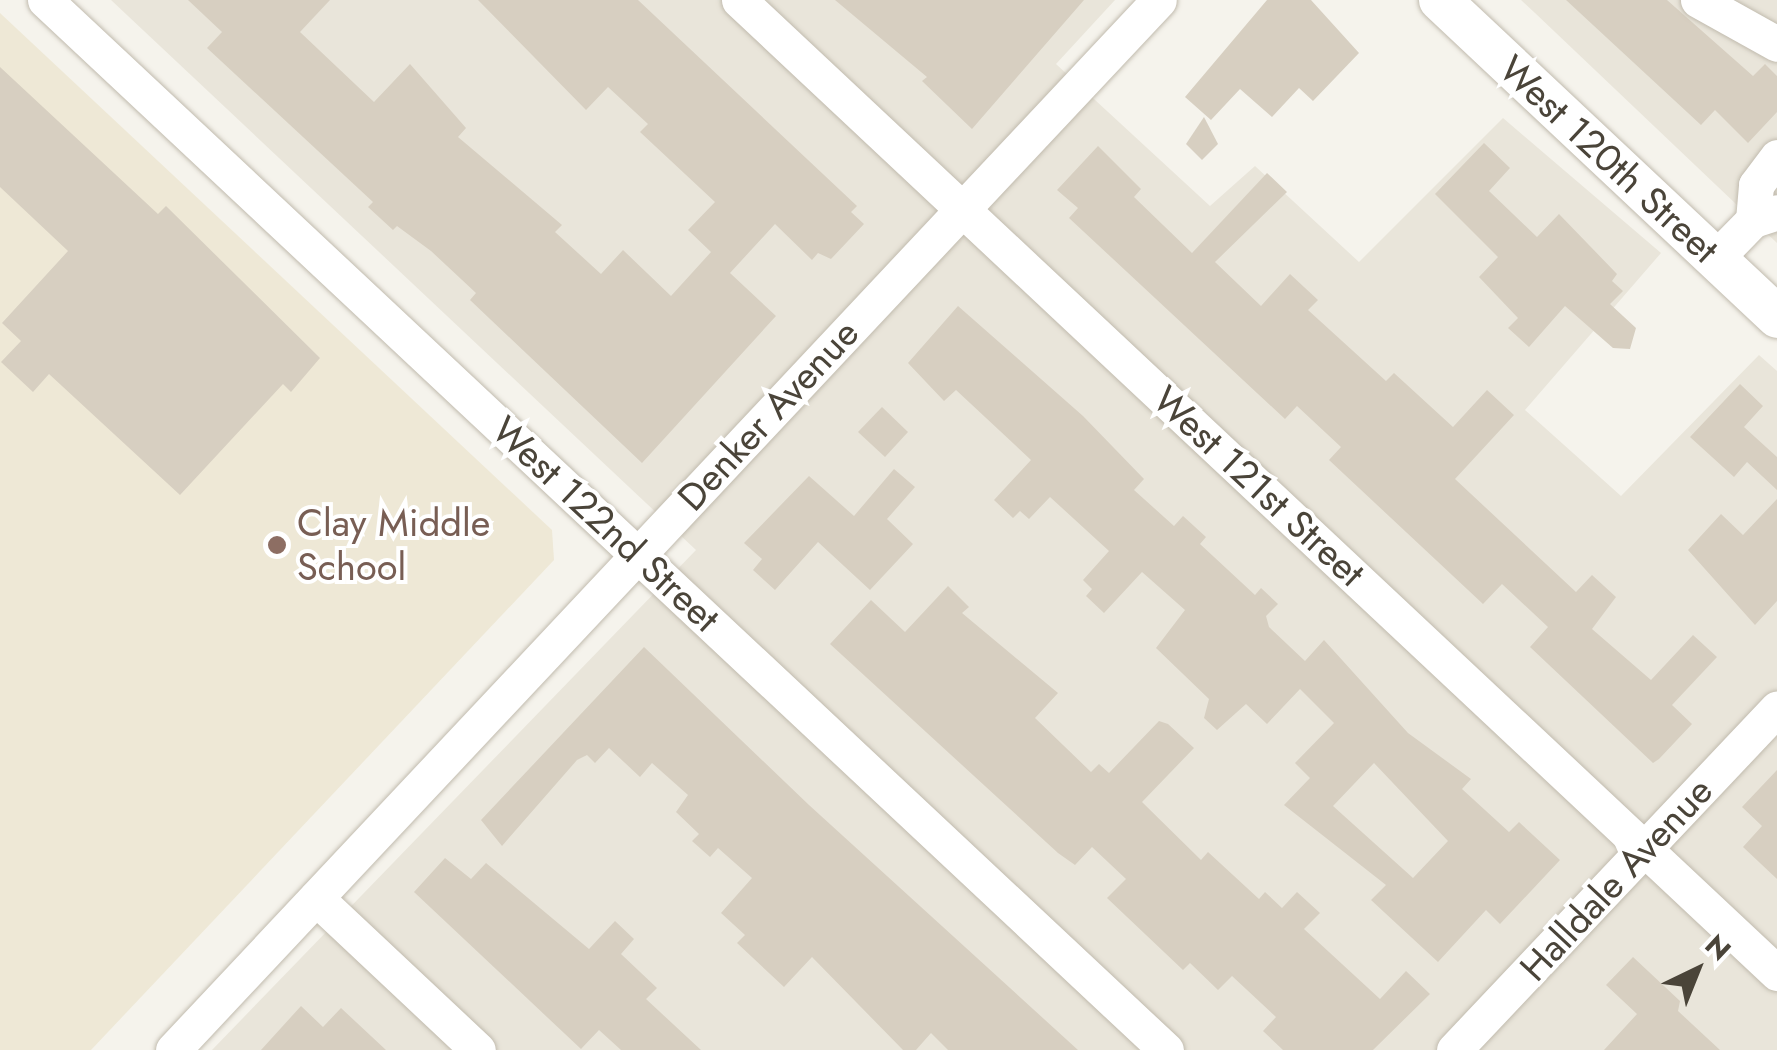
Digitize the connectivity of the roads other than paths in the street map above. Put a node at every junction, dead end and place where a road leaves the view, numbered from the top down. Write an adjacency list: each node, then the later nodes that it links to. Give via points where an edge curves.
1 (46, 0): 12 (street, West 122nd Street)
2 (739, 0): 8 (street, West 121st Street)
3 (1159, 0): 8 (street, Denker Avenue)
4 (1440, 0): 10 (street, West 120th Street)
5 (1716, 5): 6 (street)
6 (1777, 44)
7 (1777, 157): 9 (street, via 1756,185)
8 (962, 208): 12 (street, Denker Avenue); 14 (street, West 121st Street)
9 (1765, 216): 10 (street)
10 (1715, 259): 11 (street, West 120th Street)
11 (1777, 317)
12 (638, 554): 15 (street, Denker Avenue); 19 (street, West 122nd Street)
13 (1777, 708): 14 (street, Halldale Avenue)
14 (1644, 848): 16 (street, West 121st Street); 20 (street, Halldale Avenue)
15 (316, 898): 17 (street, Denker Avenue); 18 (street)
16 (1777, 973)
17 (173, 1050)
18 (478, 1050)
19 (1166, 1050)
20 (1454, 1050)

